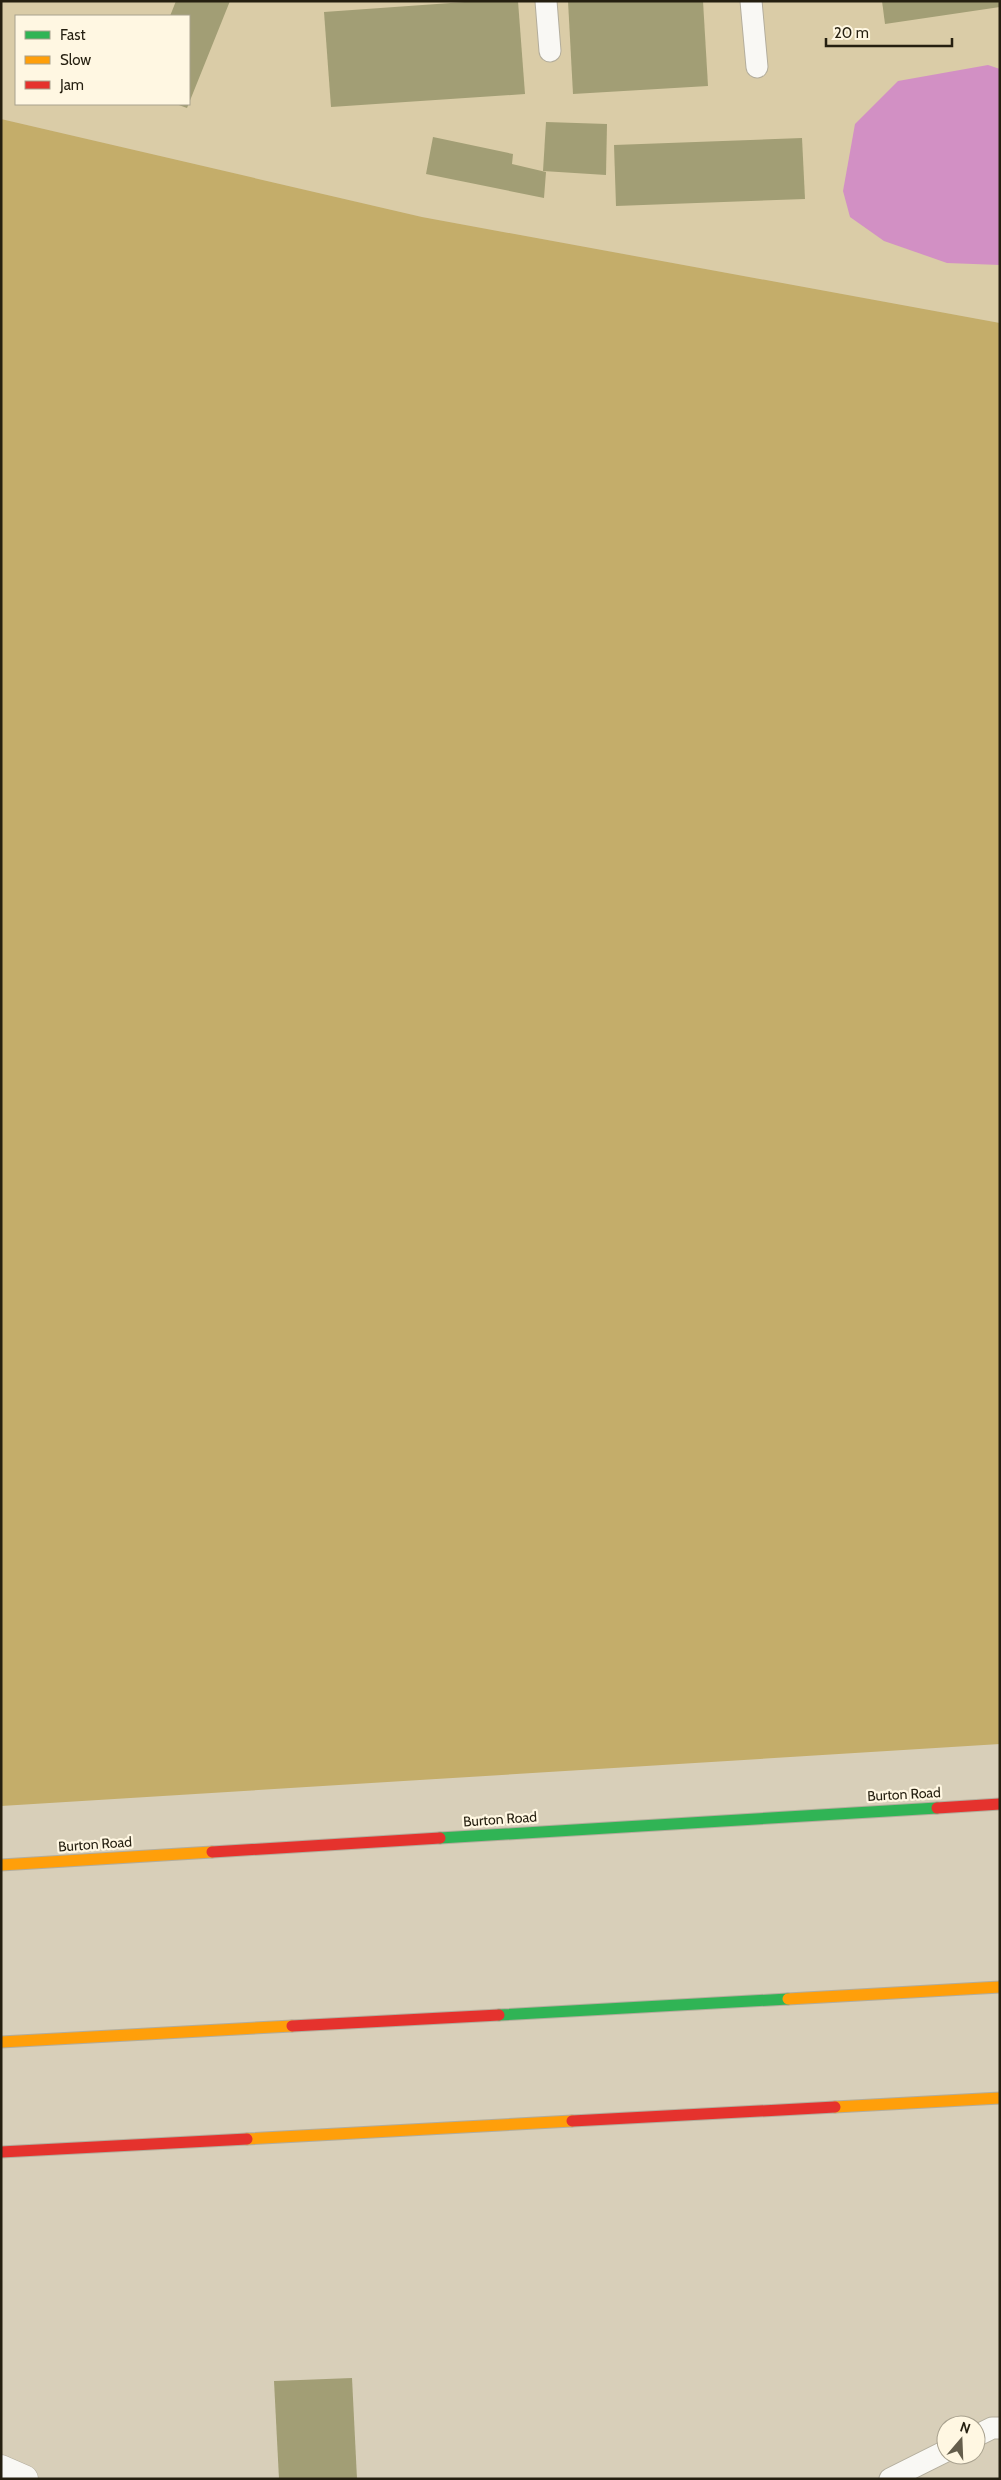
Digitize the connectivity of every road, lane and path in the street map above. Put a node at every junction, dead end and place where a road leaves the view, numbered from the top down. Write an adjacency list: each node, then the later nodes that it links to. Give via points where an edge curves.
1 (546, 1): 3 (lane)
2 (751, 1): 4 (lane)
3 (550, 50)
4 (757, 67)
5 (1000, 1804): 6 (main road, Burton Road)
6 (1, 1865)
7 (1000, 1987): 8 (main road)
8 (1, 2042)
9 (1000, 2098): 10 (main road)
10 (1, 2152)
11 (1000, 2428): 12 (lane)
12 (986, 2431)
13 (936, 2456): 16 (lane)
14 (1, 2469): 15 (street)
15 (24, 2479)
16 (890, 2479)

